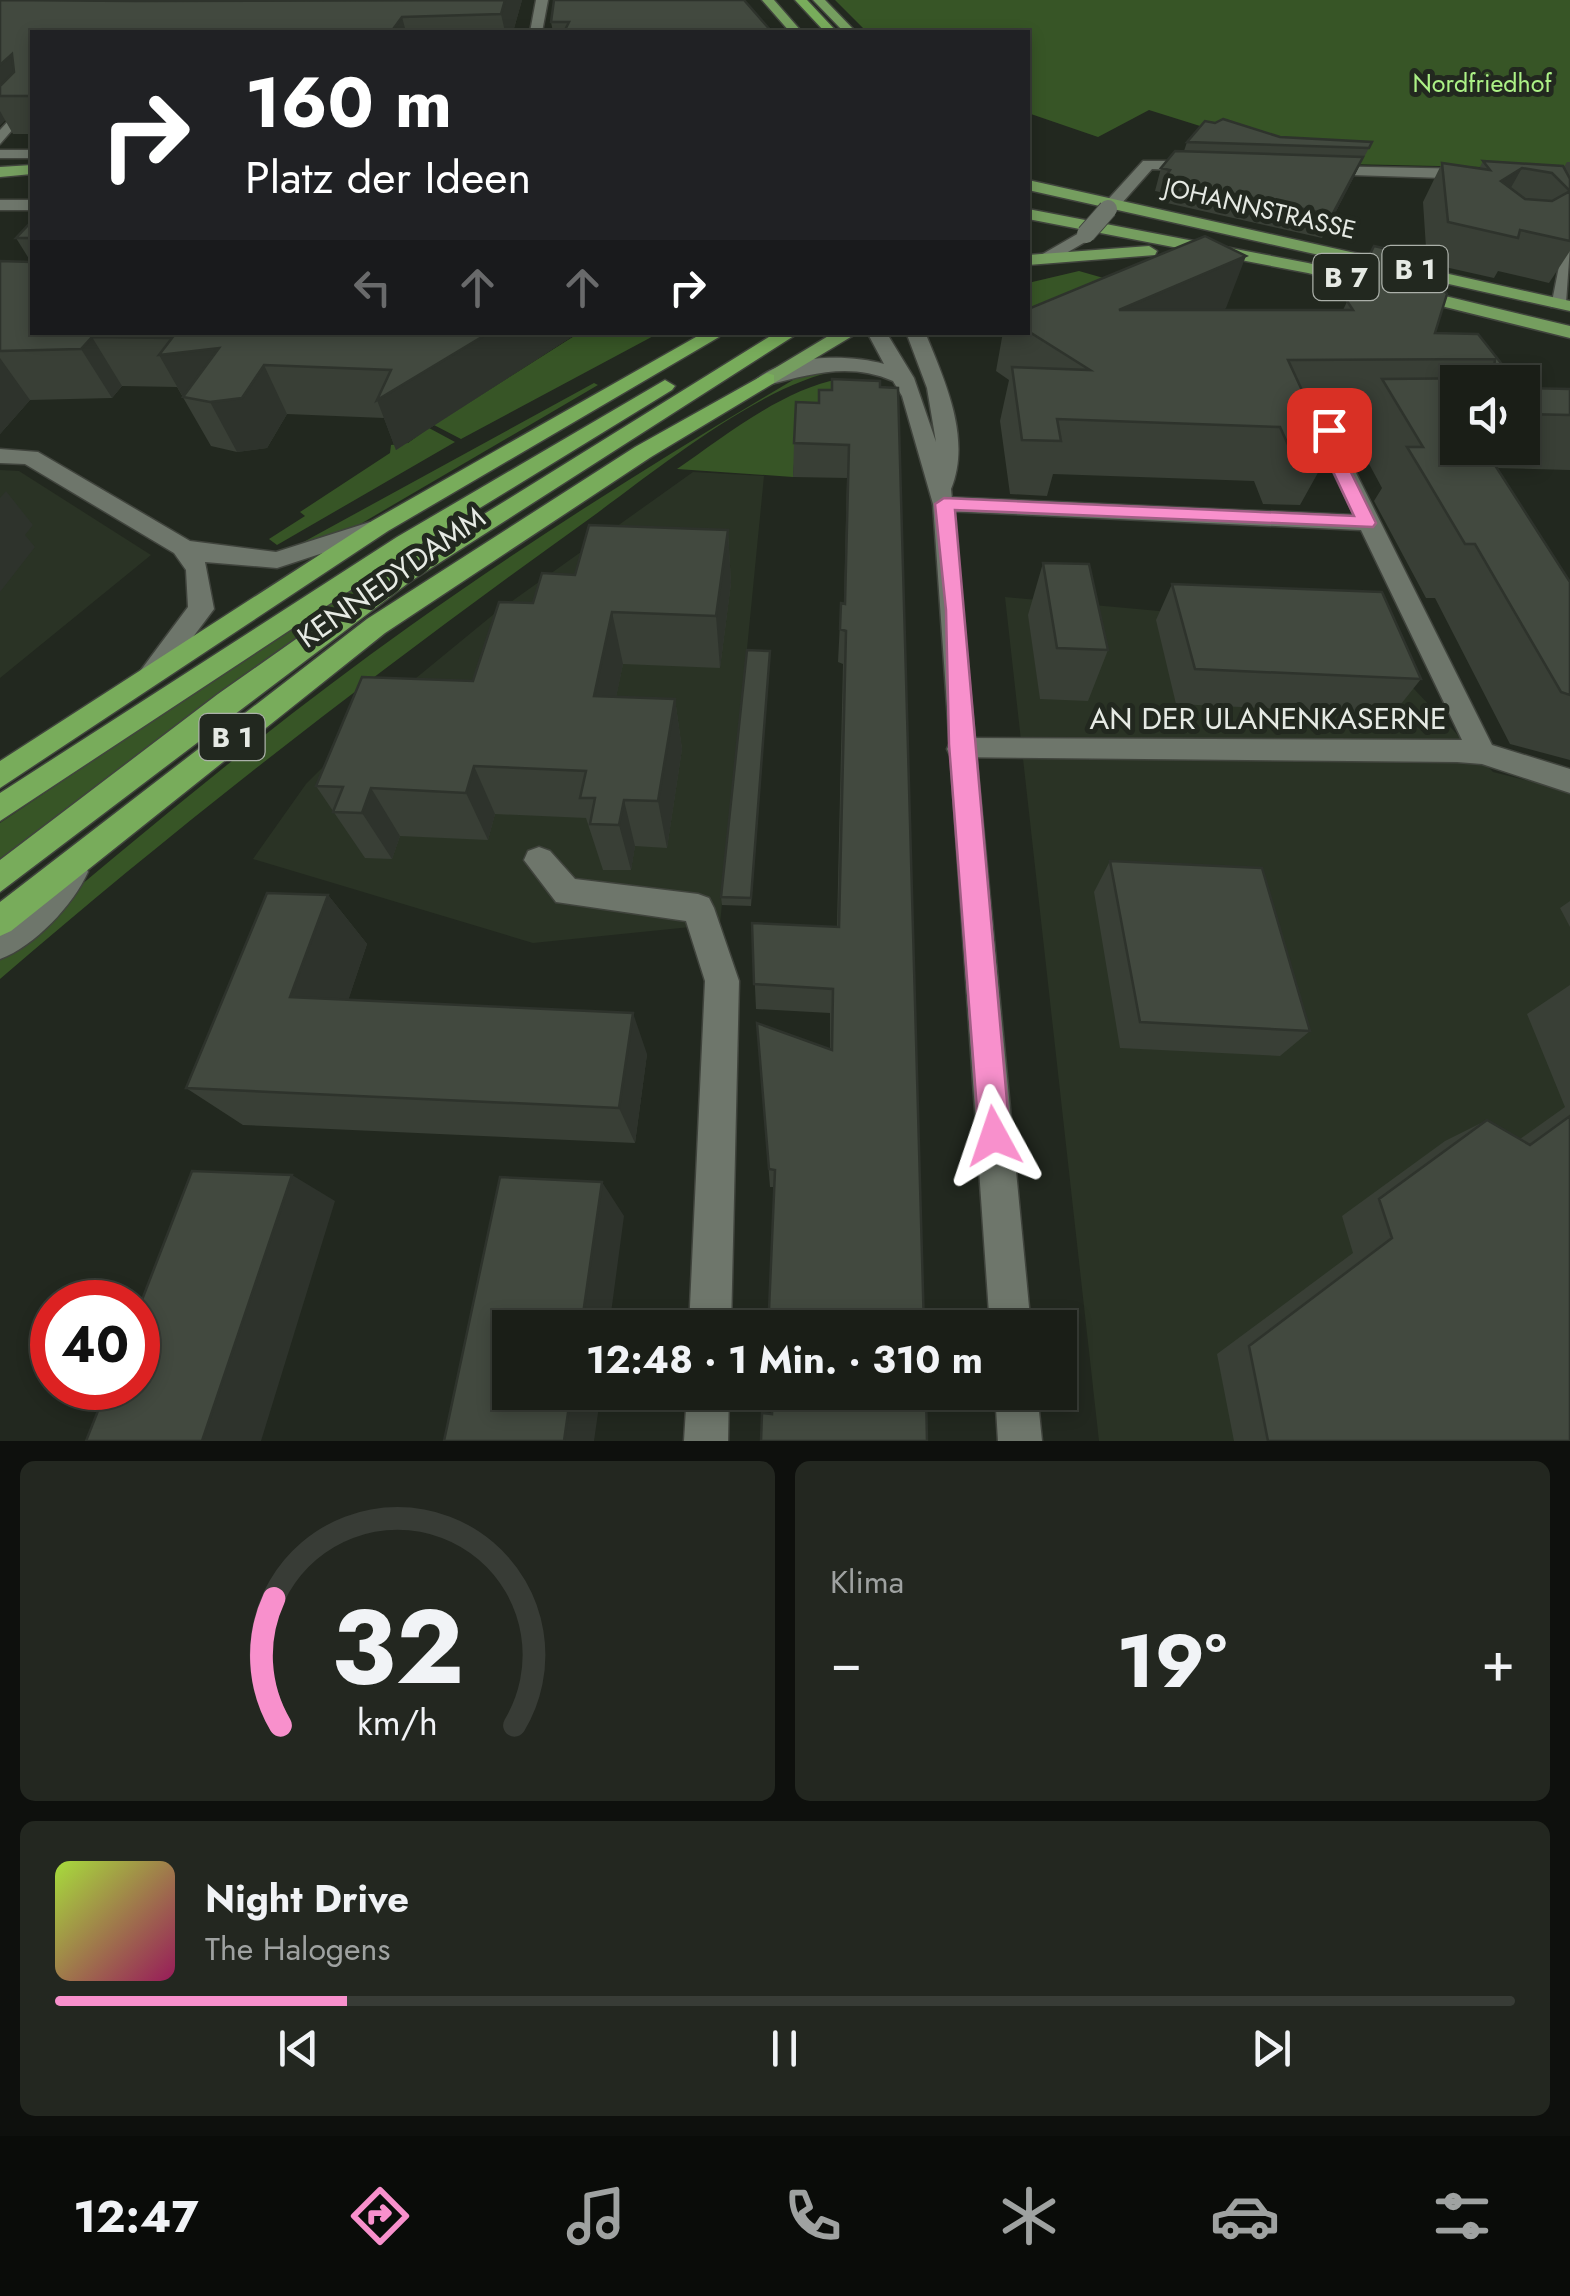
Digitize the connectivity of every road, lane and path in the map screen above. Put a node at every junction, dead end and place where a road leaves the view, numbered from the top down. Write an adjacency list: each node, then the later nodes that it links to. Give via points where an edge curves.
1 (542, 0): 7 (street)
2 (768, 0): 8 (main road)
3 (784, 0): 6 (highway)
4 (801, 0): 6 (highway)
5 (819, 0): 9 (main road)
6 (817, 26)
7 (536, 30)
8 (794, 30)
9 (848, 30)
10 (30, 102): 11 (street)
11 (0, 140)
12 (0, 154): 13 (street)
13 (30, 154)
14 (1225, 166): 25 (street, JOHANNSTRASSE, via 1148,164)
15 (1030, 167): 25 (main road, JOHANNSTRASSE)
16 (1298, 168): 18 (street)
17 (30, 172): 19 (main road)
18 (1492, 175)
19 (1, 178): 20 (main road)
20 (30, 185)
21 (1030, 186): 25 (main road, JOHANNSTRASSE / B 1)
22 (0, 205): 23 (street)
23 (30, 205)
24 (1030, 205): 36 (main road, B 7, via 1279,251)
25 (1111, 205): 29 (street, JOHANNSTRASSE, bridge); 35 (main road, JOHANNSTRASSE / B 1)
26 (1030, 214): 37 (main road, B 7, via 1308,268)
27 (1030, 228): 29 (main road, JOHANNSTRASSE)
28 (1570, 232): 31 (street)
29 (1083, 236): 32 (main road, JOHANNSTRASSE); 33 (street, JOHANNSTRASSE)
30 (1549, 237): 31 (street)
31 (1570, 245): 35 (street)
32 (1149, 250): 33 (main road, JOHANNSTRASSE / B 1); 45 (main road, JOHANNSTRASSE / B 1, via 1289,276)
33 (1050, 255): 34 (main road, JOHANNSTRASSE / B 1)
34 (1030, 260)
35 (1564, 304)
36 (1570, 321)
37 (1570, 332)
38 (712, 335): 52 (highway, KENNEDYDAMM)
39 (751, 335): 59 (highway, KENNEDYDAMM, via 224,659)
40 (786, 335): 62 (highway, KENNEDYDAMM, via 524,495 274,666)
41 (805, 335): 47 (main road)
42 (846, 335): 47 (main road, KENNEDYDAMM / B 1)
43 (878, 335): 46 (street)
44 (916, 335): 50 (street, via 942,396 950,456)
45 (1570, 345)
46 (904, 378): 47 (street, via 839,360); 50 (street)
47 (768, 379): 60 (highway, KENNEDYDAMM / B 1, via 376,626)
48 (1440, 422): 51 (street, via 1348,423 1329,430)
49 (0, 456): 53 (street, via 30,456 52,467)
50 (943, 494): 51 (street); 55 (street)
51 (1366, 523): 56 (street)
52 (380, 526): 53 (street, via 277,560); 54 (highway, KENNEDYDAMM)
53 (182, 548): 54 (street, via 198,569 200,609)
54 (151, 674): 57 (highway, KENNEDYDAMM)
55 (961, 748): 56 (street, AN DER ULANENKASERNE); 66 (street)
56 (1482, 752): 58 (street, AN DER ULANENKASERNE)
57 (0, 776)
58 (1570, 780)
59 (0, 809)
60 (90, 850): 63 (highway, KENNEDYDAMM / B 1); 64 (street, via 43,909)
61 (539, 860): 65 (street, via 567,892 698,908 722,981)
62 (0, 878)
63 (0, 921)
64 (0, 944)
65 (711, 1310)
66 (1009, 1310)
67 (707, 1410): 69 (street)
68 (1017, 1410): 70 (street)
69 (706, 1441)
70 (1020, 1441)

